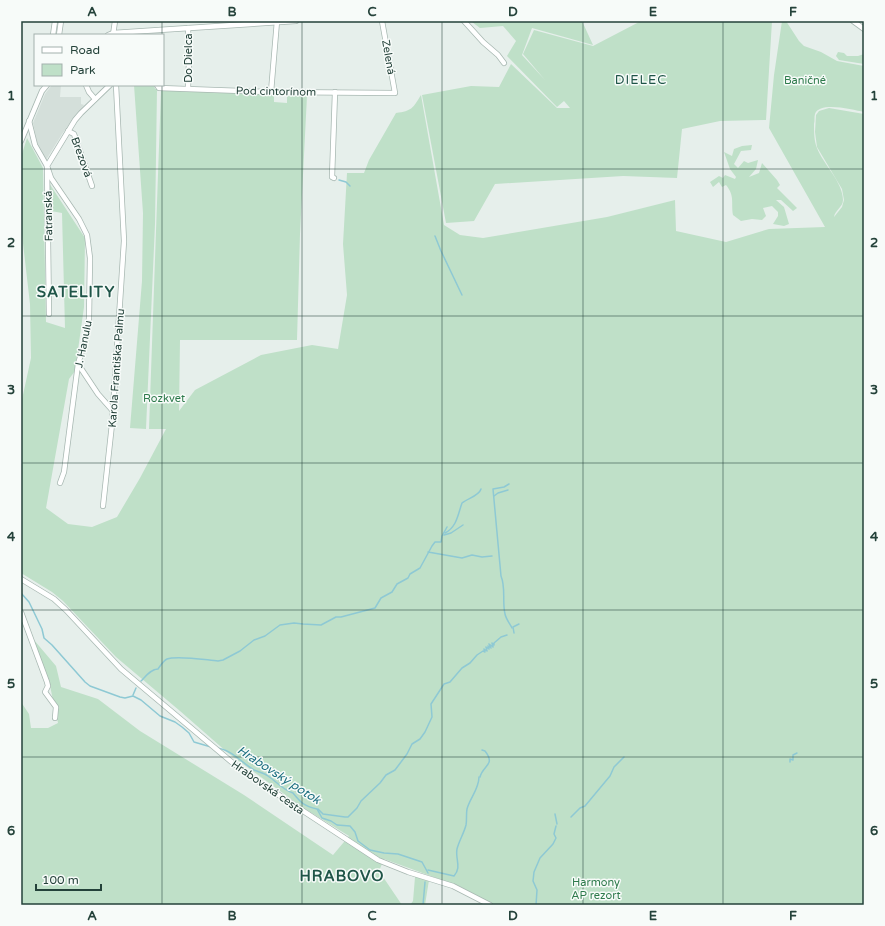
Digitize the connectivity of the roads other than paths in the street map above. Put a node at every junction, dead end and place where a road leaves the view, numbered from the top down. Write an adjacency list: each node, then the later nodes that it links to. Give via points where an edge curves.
1 (55, 21): 12 (street)
2 (61, 21): 13 (street)
3 (115, 21): 14 (street)
4 (296, 21): 8 (street)
5 (382, 21): 24 (street, Zelená)
6 (464, 21): 15 (street)
7 (853, 21): 10 (street)
8 (277, 22): 9 (street); 22 (street)
9 (188, 28): 11 (street); 21 (street, Do Dielca)
10 (864, 29)
11 (154, 33): 14 (street)
12 (53, 34)
13 (59, 34)
14 (113, 34)
15 (504, 63)
16 (45, 86): 26 (street)
17 (86, 86): 25 (street)
18 (109, 86): 25 (street, Brezová)
19 (116, 86): 34 (street, Karola Františka Palmu, via 124,241)
20 (157, 86): 21 (street, Pod cintorínom)
21 (188, 88): 22 (street, Pod cintorínom)
22 (271, 92): 23 (street, Pod cintorínom)
23 (335, 92): 24 (street, Pod cintorínom); 30 (street, via 332,177)
24 (395, 93)
25 (95, 99): 27 (street, Brezová, via 80,113)
26 (29, 121): 28 (street); 29 (street, Fatranská, via 35,145)
27 (68, 131): 29 (street, Brezová); 31 (street, Brezová, via 74,134)
28 (21, 141)
29 (47, 166): 32 (street, Fatranská); 33 (street, J. Hanulu, via 51,178 87,236 89,246 89,318)
30 (334, 178)
31 (92, 186)
32 (49, 314)
33 (78, 364): 34 (street); 35 (street, J. Hanulu, via 64,472)
34 (113, 411): 36 (street, Karola Františka Palmu)
35 (60, 483)
36 (103, 506)
37 (21, 579): 40 (street, Hrabovská cesta, via 59,604 118,666 217,750 272,791 378,860 452,886)
38 (21, 612): 39 (street, via 47,682 45,692 56,707)
39 (55, 718)
40 (490, 905)

